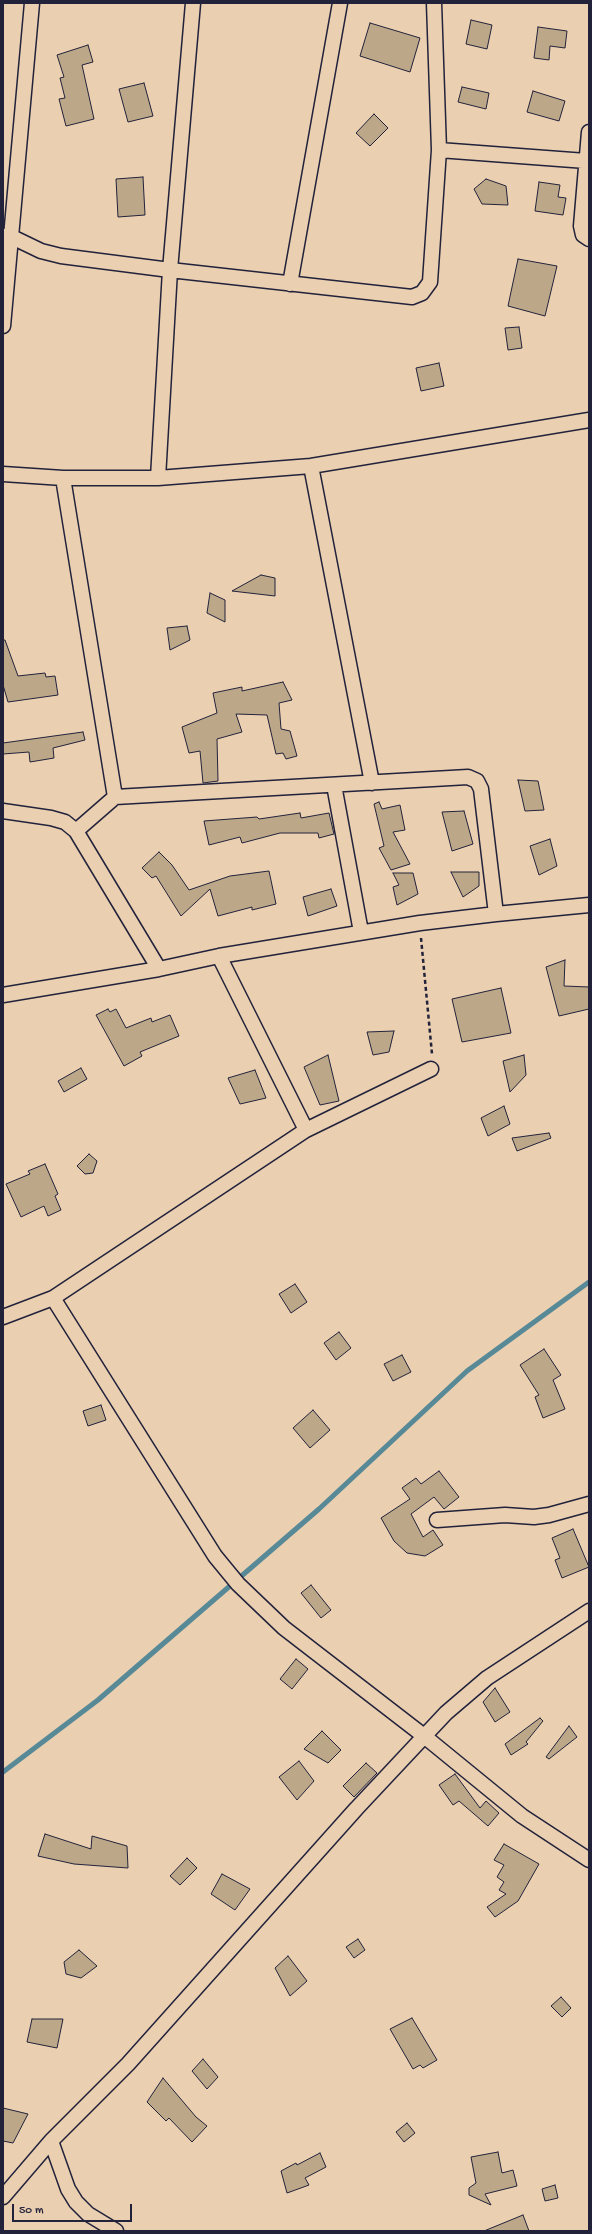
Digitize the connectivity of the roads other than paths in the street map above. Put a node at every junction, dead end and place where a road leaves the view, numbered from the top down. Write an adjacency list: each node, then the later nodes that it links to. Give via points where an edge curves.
1 (32, 3): 8 (street)
2 (193, 3): 10 (street)
3 (340, 3): 11 (street)
4 (434, 3): 6 (street)
5 (589, 132): 7 (street)
6 (439, 150): 7 (street); 11 (street, via 430,282 422,293 412,297)
7 (586, 161): 9 (street, via 581,226 583,234)
8 (7, 236): 10 (street, via 41,251 61,256); 12 (street)
9 (589, 239)
10 (170, 270): 11 (street); 17 (street)
11 (290, 284)
12 (3, 326)
13 (589, 420): 14 (street)
14 (311, 466): 17 (street); 18 (street)
15 (3, 474): 16 (street)
16 (63, 478): 17 (street); 20 (street)
17 (158, 478)
18 (372, 782): 19 (street); 24 (street, via 468,777 477,782 481,789)
19 (334, 785): 20 (street); 25 (street)
20 (115, 797): 22 (street)
21 (3, 811): 22 (street, via 50,818 64,822)
22 (76, 831): 27 (street)
23 (589, 905): 24 (street)
24 (496, 914): 25 (street)
25 (361, 932): 26 (street)
26 (219, 956): 27 (street); 30 (street)
27 (160, 969): 28 (street)
28 (3, 995)
29 (431, 1069): 30 (street)
30 (306, 1130): 31 (street)
31 (53, 1298): 32 (street); 36 (street, via 215,1556 238,1584 284,1628)
32 (3, 1317)
33 (589, 1504): 34 (street, via 534,1517 505,1515)
34 (437, 1520)
35 (589, 1611): 36 (street, via 487,1678 446,1713)
36 (424, 1736): 37 (street, via 522,1816); 38 (street, via 128,2064)
37 (589, 1860)
38 (51, 2141): 39 (street); 40 (street, via 68,2189 76,2202 88,2214)
39 (6, 2190)
40 (116, 2231)

